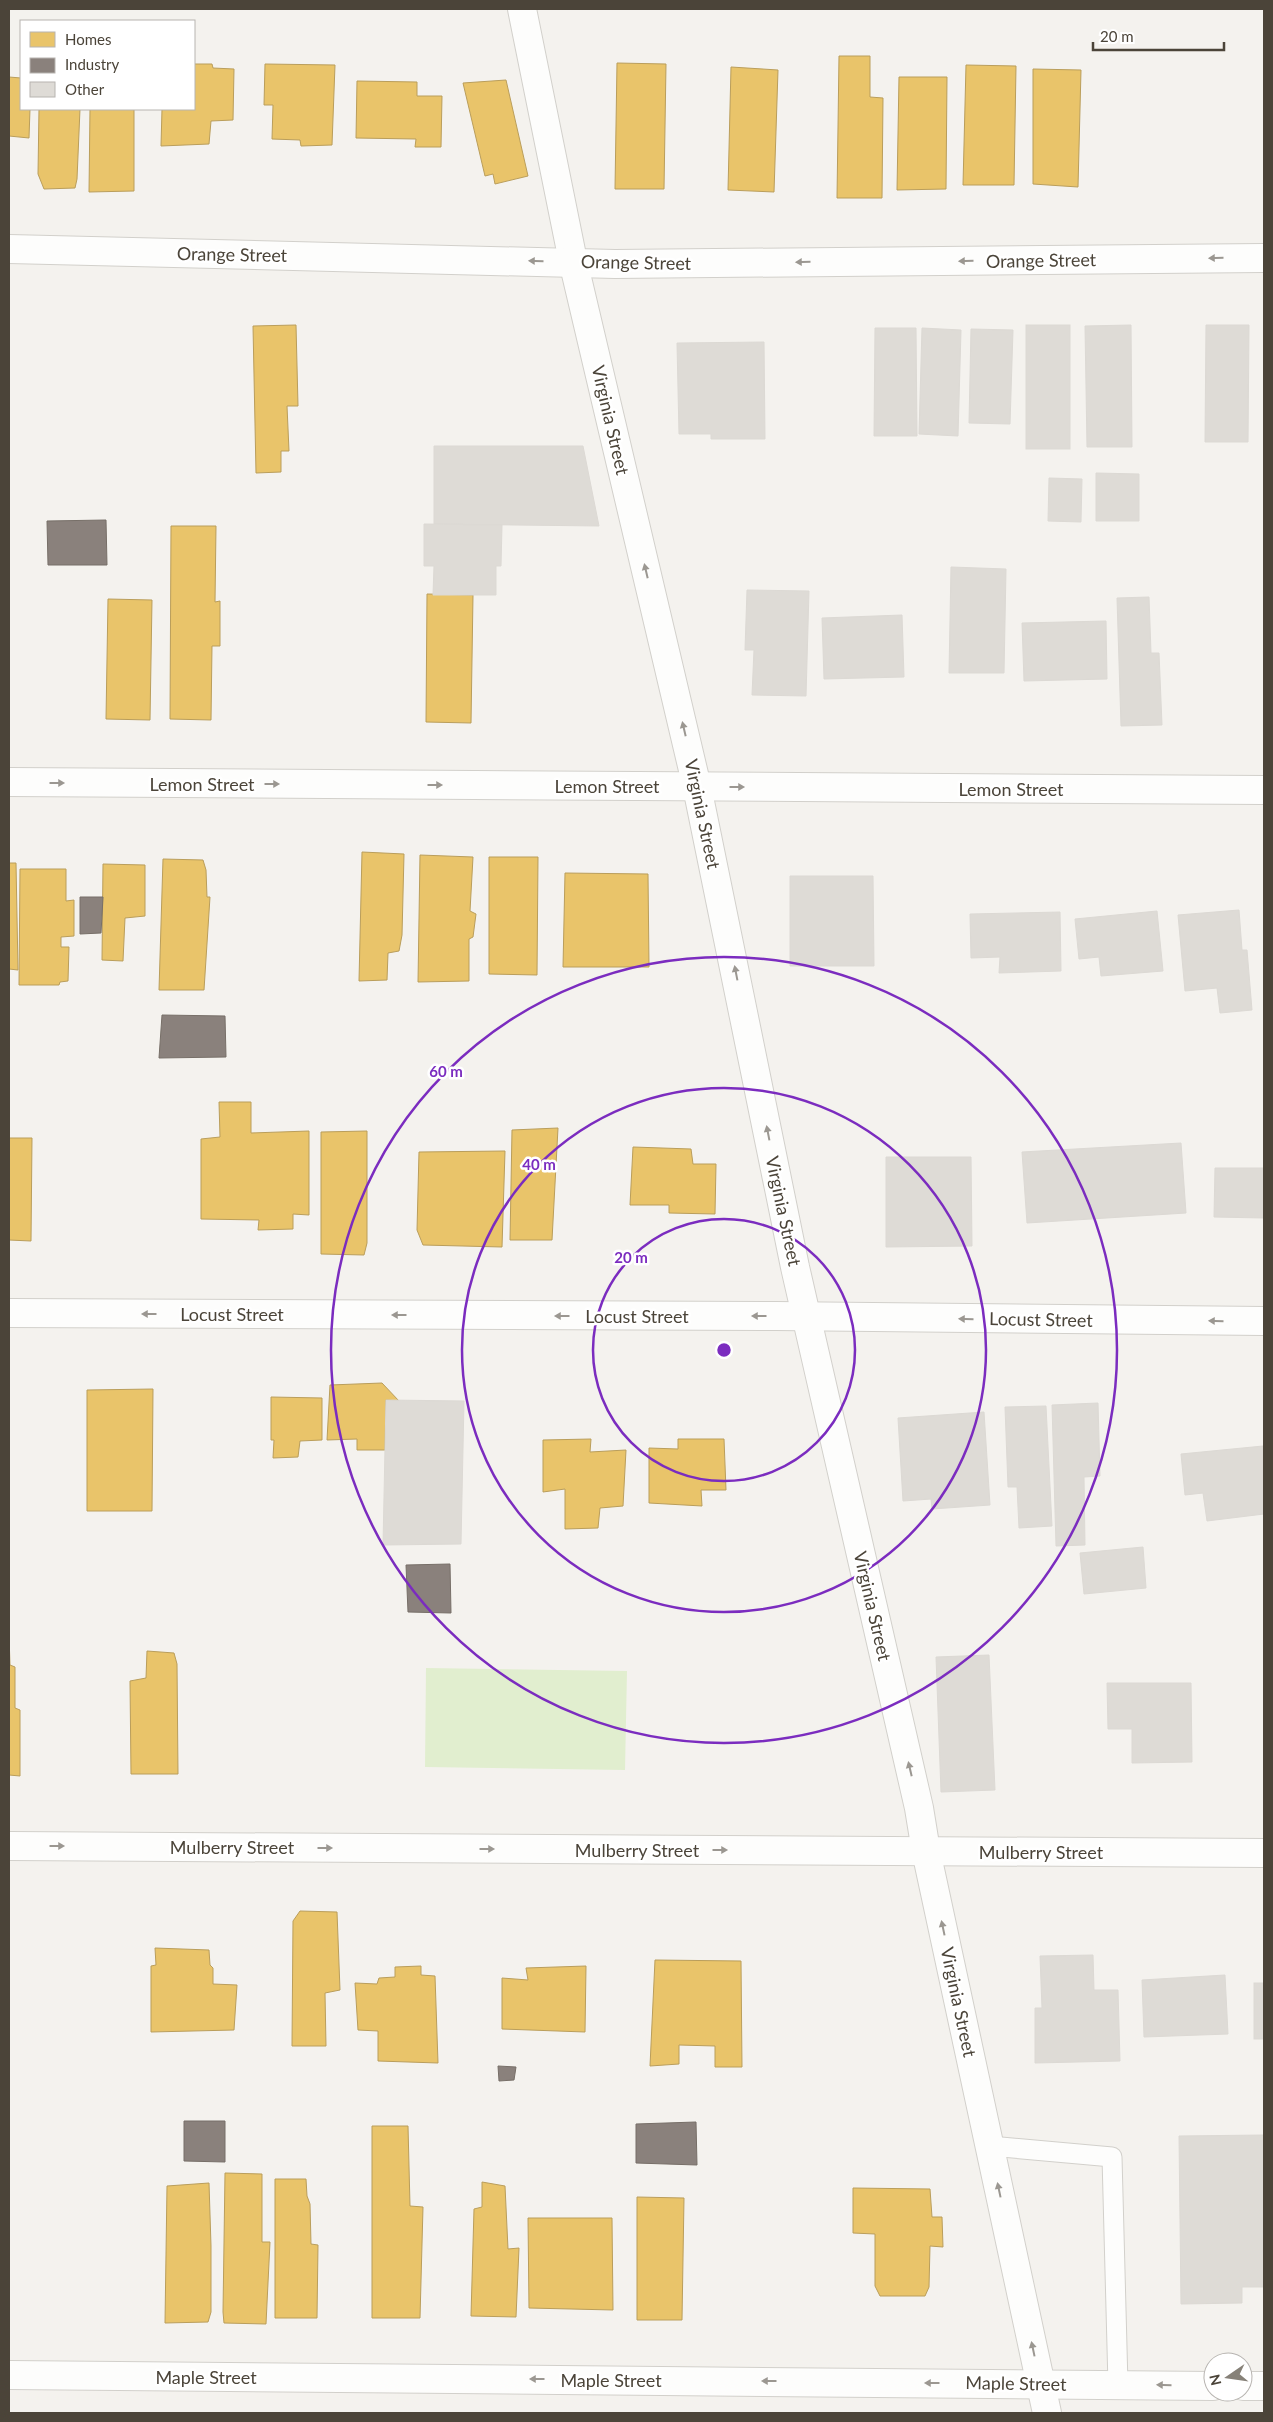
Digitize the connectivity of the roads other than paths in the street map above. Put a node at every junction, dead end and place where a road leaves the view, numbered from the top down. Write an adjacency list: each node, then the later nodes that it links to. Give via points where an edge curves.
1 (522, 9): 4 (street, Virginia Street)
2 (9, 249): 4 (street, Orange Street, one-way to 2)
3 (1264, 258): 4 (street, Orange Street, one-way to 4)
4 (573, 262): 6 (street, Virginia Street, one-way to 4)
5 (9, 782): 6 (street, Lemon Street, one-way to 6)
6 (697, 787): 7 (street, Lemon Street, one-way to 7); 9 (street, Virginia Street, one-way to 6)
7 (1264, 790)
8 (9, 1313): 9 (street, Locust Street, one-way to 8)
9 (808, 1317): 10 (street, Locust Street, one-way to 9); 12 (street, Virginia Street, one-way to 9)
10 (1264, 1321)
11 (9, 1846): 12 (street, Mulberry Street, one-way to 12)
12 (926, 1851): 13 (street, Mulberry Street); 14 (street, Virginia Street, one-way to 12)
13 (1264, 1853)
14 (990, 2146): 16 (street, Virginia Street, one-way to 14); 17 (lane, via 1112,2157)
15 (9, 2375): 16 (street, Maple Street, one-way to 15)
16 (1041, 2384): 17 (street, Maple Street); 19 (street, Virginia Street)
17 (1118, 2385): 18 (street, Maple Street, one-way to 17)
18 (1203, 2386)
19 (1048, 2413)

